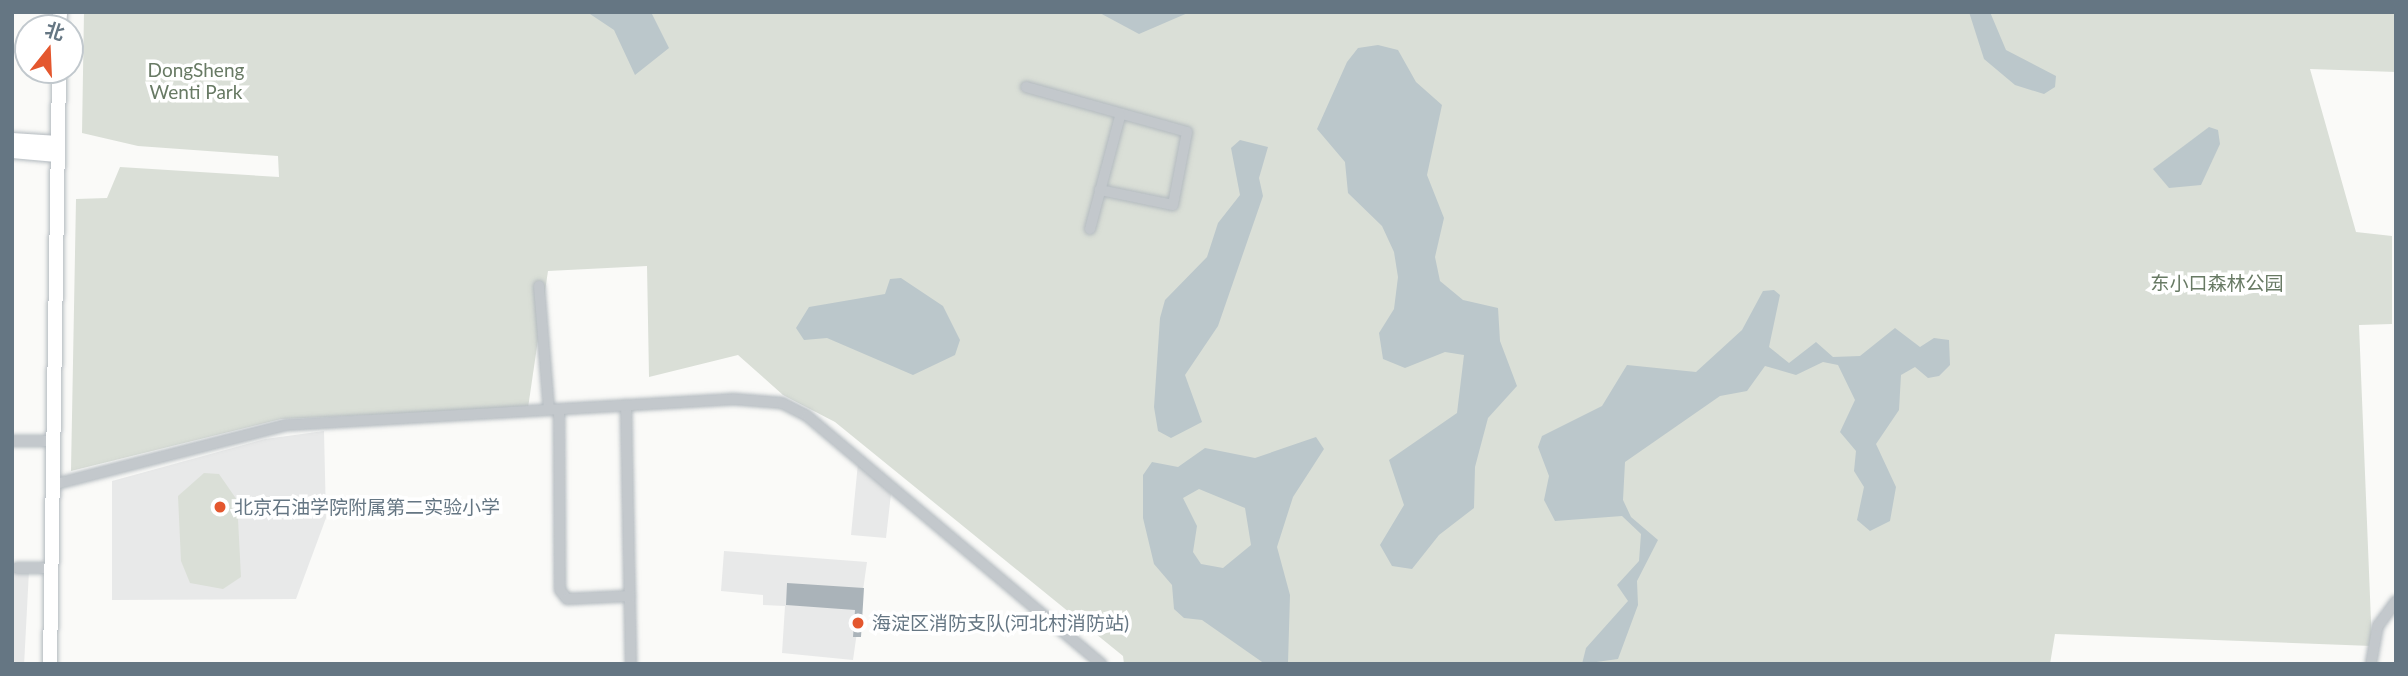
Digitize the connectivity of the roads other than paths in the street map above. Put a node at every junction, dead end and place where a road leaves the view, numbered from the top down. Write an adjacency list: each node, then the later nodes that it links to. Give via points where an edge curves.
1 (59, 84): 5 (street)
2 (1026, 87): 3 (street, via 1087,100)
3 (1120, 116): 7 (street); 7 (street, via 1188,132 1178,199 1173,205)
4 (12, 140): 5 (street)
5 (57, 149): 6 (street); 13 (street)
6 (12, 151)
7 (1100, 190): 8 (street)
8 (1090, 229)
9 (539, 286): 11 (street)
10 (626, 405): 11 (street); 17 (street); 21 (street, via 732,399 782,403 807,415)
11 (554, 410): 14 (street, via 286,425); 17 (street, via 560,590 566,599)
12 (12, 441): 13 (street)
13 (53, 441): 14 (street)
14 (52, 485): 16 (street)
15 (17, 568): 16 (street)
16 (51, 568): 19 (street)
17 (629, 596): 20 (street)
18 (2396, 601): 22 (street, via 2378,626)
19 (50, 664)
20 (631, 664)
21 (1101, 664)
22 (2371, 664)

